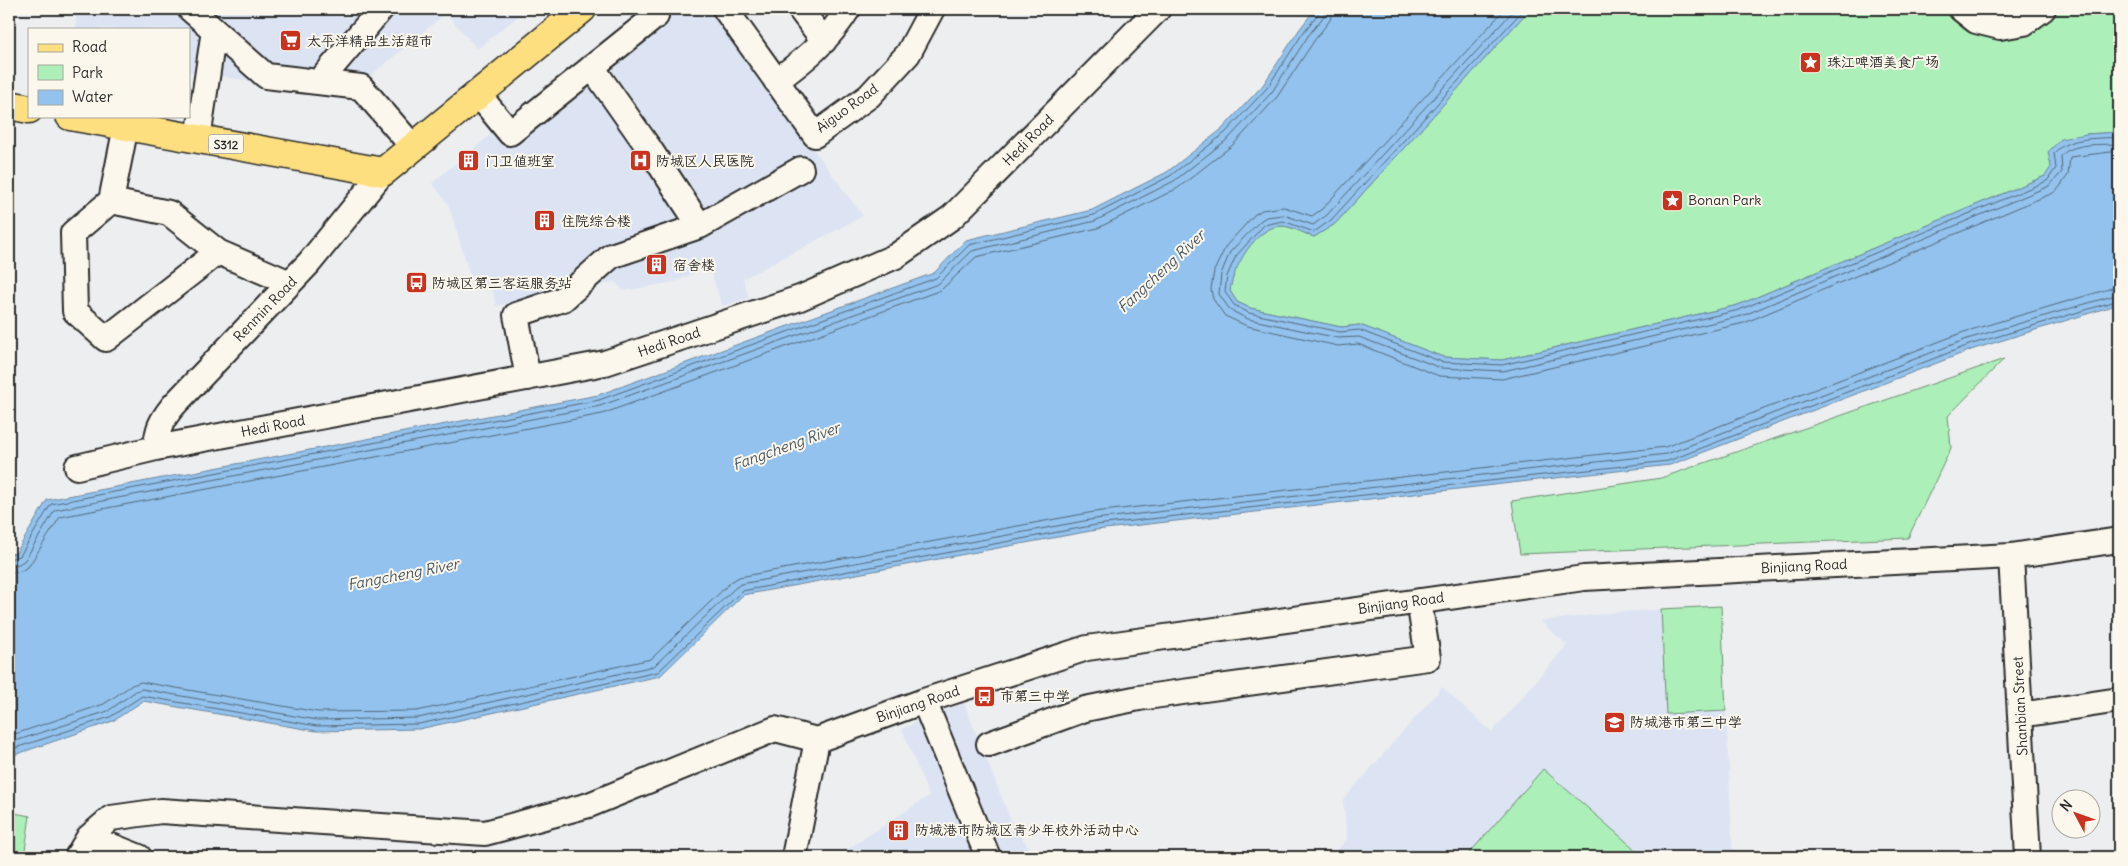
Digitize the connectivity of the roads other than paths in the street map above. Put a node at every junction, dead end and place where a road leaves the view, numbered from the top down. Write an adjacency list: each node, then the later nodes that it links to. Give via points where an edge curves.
1 (190, 9): 12 (street)
2 (381, 9): 16 (street)
3 (582, 9): 17 (main road, Renmin Road)
4 (725, 9): 15 (street, Aiguo Road)
5 (800, 9): 13 (street)
6 (848, 9): 13 (street)
7 (932, 9): 15 (street, Aiguo Road, via 908,54 869,96 815,135)
8 (1158, 9): 30 (street, Hedi Road, via 952,217 896,256 800,298 605,364)
9 (1961, 9): 10 (street, via 1976,21 2000,27 2024,23)
10 (2043, 9)
11 (656, 16): 14 (street)
12 (214, 30): 16 (street, via 266,76); 22 (street)
13 (824, 41): 15 (street, via 812,55)
14 (592, 67): 17 (street, via 510,133); 27 (street)
15 (776, 81)
16 (319, 82): 23 (street, via 361,87)
17 (478, 94): 23 (main road, Renmin Road)
18 (9, 105): 19 (main road)
19 (28, 109)
20 (81, 118): 21 (main road, S312)
21 (126, 126): 22 (main road, S312); 26 (street)
22 (198, 139): 25 (main road, S312)
23 (412, 147): 25 (main road, Renmin Road)
24 (801, 169): 27 (street)
25 (383, 172): 29 (street, Renmin Road)
26 (111, 201): 28 (street, via 169,213); 28 (street, via 74,234 75,311 106,339)
27 (700, 226): 30 (street, via 611,256 563,299 516,315)
28 (218, 252): 29 (street)
29 (290, 283): 31 (street, Renmin Road, via 174,406 157,432)
30 (528, 378): 31 (street, Hedi Road)
31 (156, 448): 32 (street, Hedi Road)
32 (78, 467)
33 (2119, 540): 34 (street, Binjiang Road)
34 (2011, 556): 35 (street, Binjiang Road, via 1584,578); 38 (street, Shanbian Street)
35 (1419, 601): 37 (street, Binjiang Road, via 1087,648); 40 (street, via 1428,658 1139,698 1094,707)
36 (2119, 700): 38 (street)
37 (924, 701): 39 (street, Binjiang Road); 44 (street)
38 (2020, 715): 45 (street, Shanbian Street)
39 (818, 740): 41 (street, via 775,729 589,806 485,833 161,811 111,818); 43 (street)
40 (989, 744)
41 (83, 847): 42 (street)
42 (139, 857)
43 (794, 857)
44 (988, 857)
45 (2028, 857)

